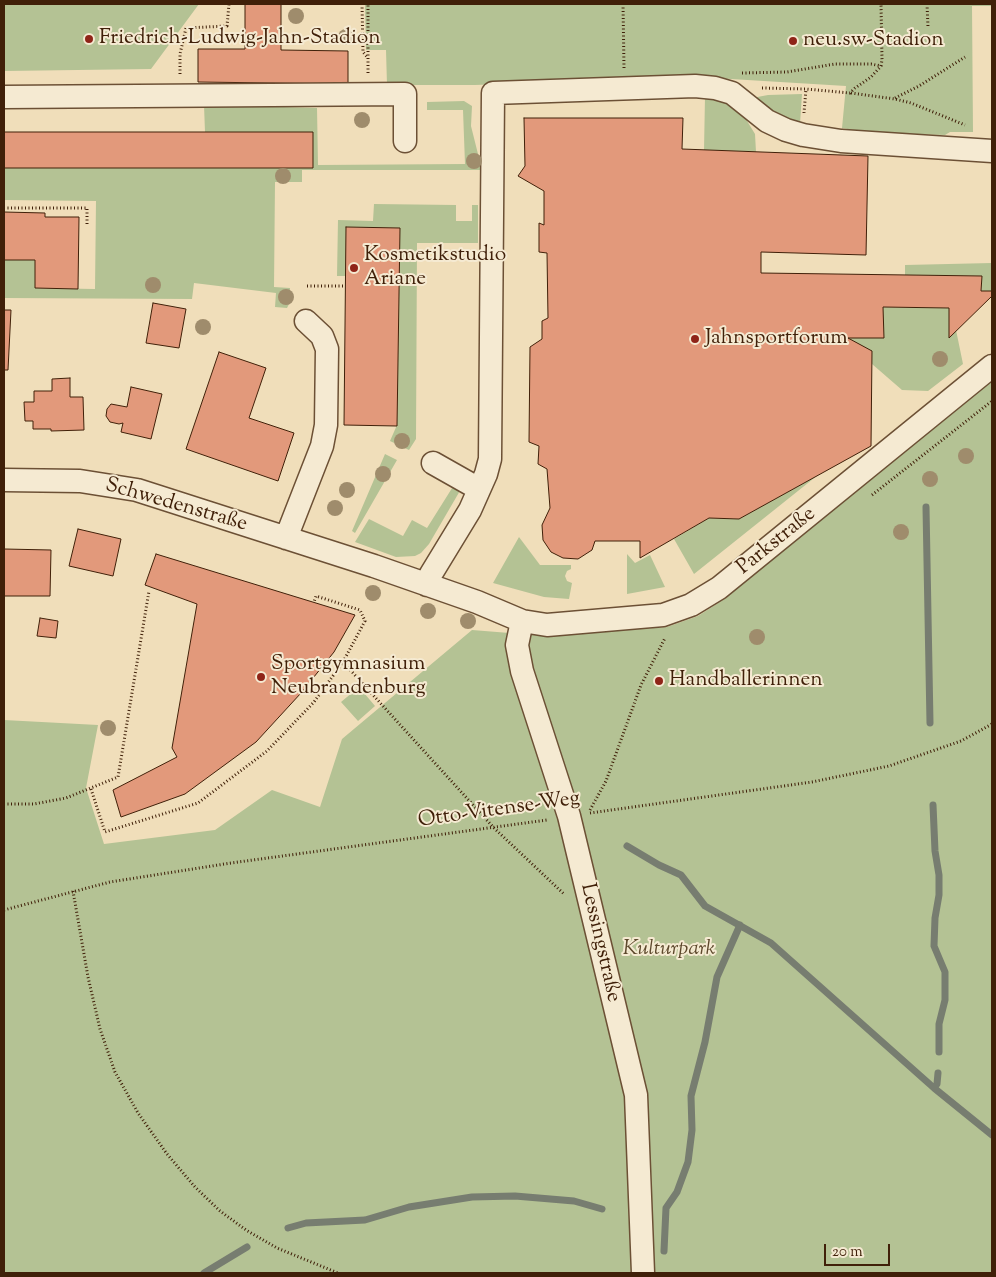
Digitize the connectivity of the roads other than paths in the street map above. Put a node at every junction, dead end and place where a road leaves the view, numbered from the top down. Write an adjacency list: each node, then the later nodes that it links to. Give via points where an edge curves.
1 (4, 97): 2 (street, via 405,94)
2 (405, 140)
3 (992, 151): 8 (street, via 841,141 803,135 766,121 732,83 715,88 494,93 484,194 490,459)
4 (306, 321): 9 (street, via 322,336 327,349 326,425 322,446)
5 (992, 366): 11 (street, Parkstraße, via 719,588 691,604 663,615 547,624)
6 (432, 463): 8 (street)
7 (4, 480): 9 (street, Schwedenstraße, via 80,481 137,490)
8 (479, 489): 10 (street)
9 (286, 538): 10 (street, Schwedenstraße)
10 (427, 585): 11 (street, Schwedenstraße)
11 (522, 621): 12 (street, Lessingstraße, via 517,645 522,671 578,814 636,1095)
12 (643, 1273)

